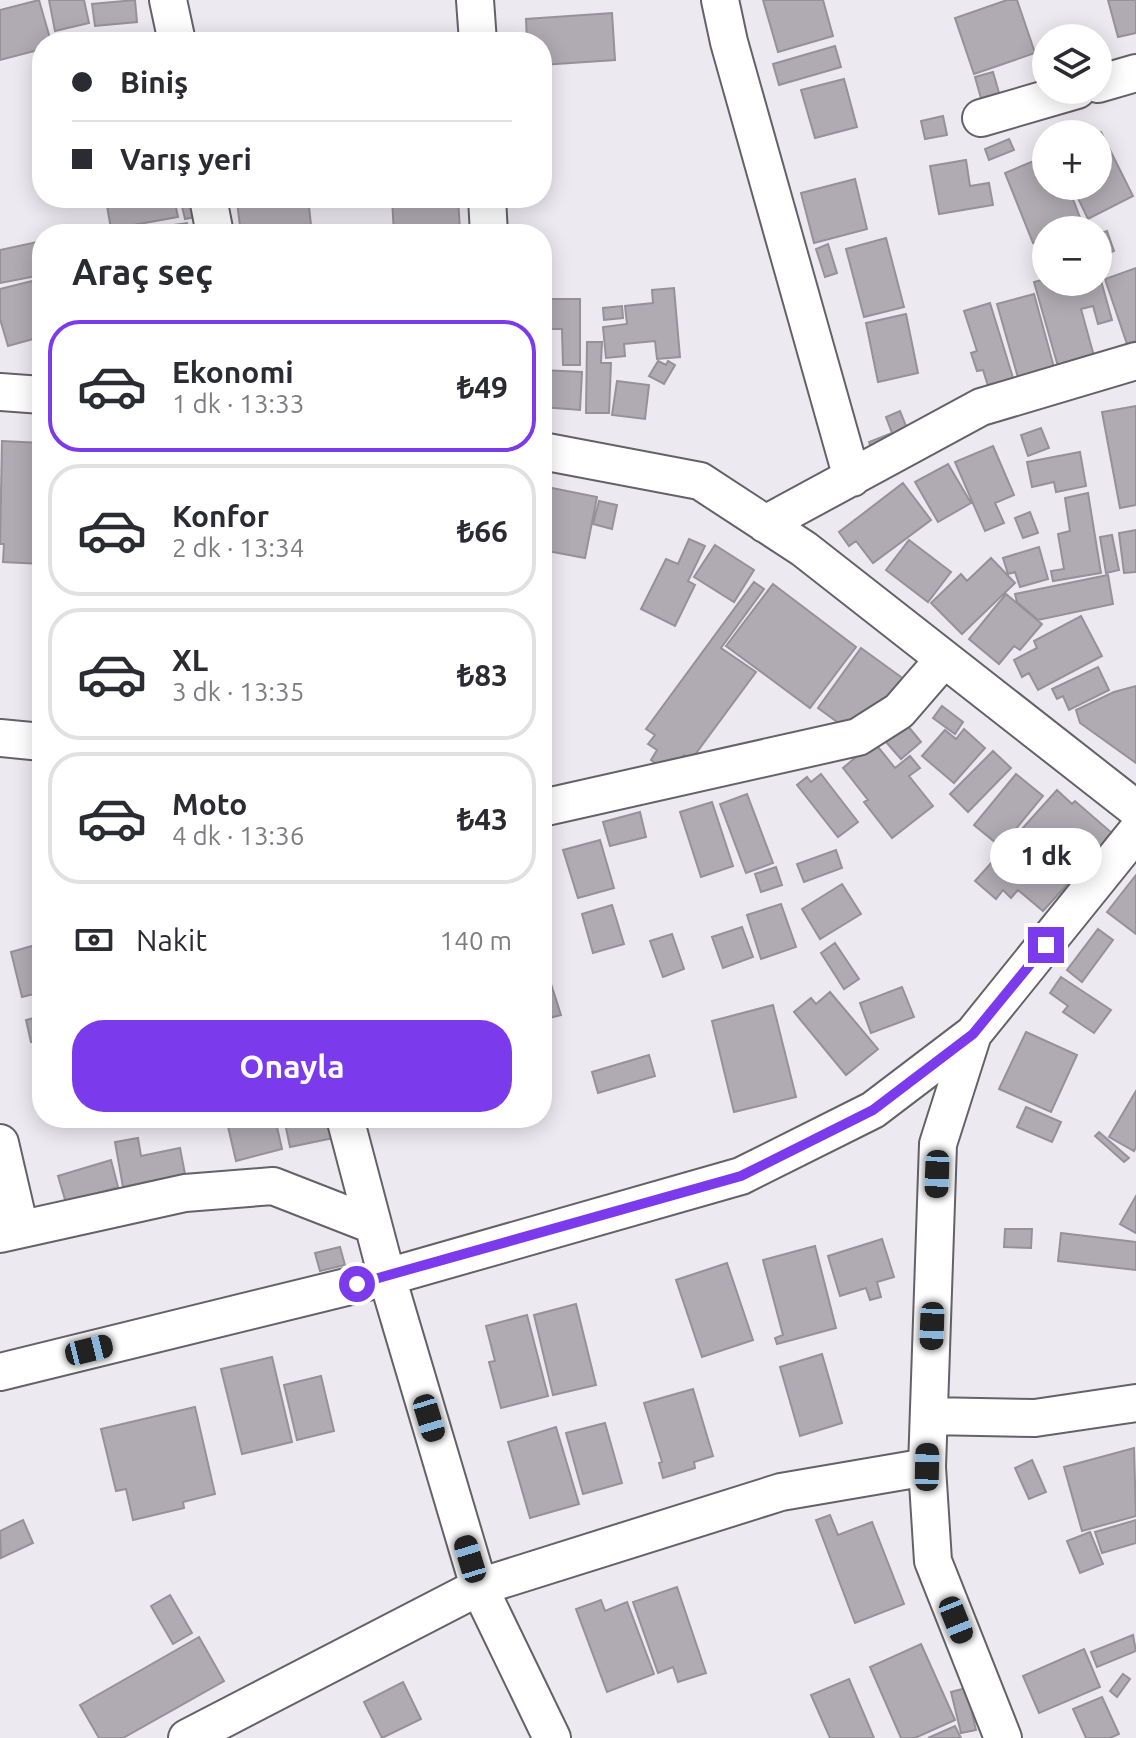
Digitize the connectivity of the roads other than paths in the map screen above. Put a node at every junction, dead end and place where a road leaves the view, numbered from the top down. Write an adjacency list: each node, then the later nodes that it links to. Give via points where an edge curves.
1 (168, 0): 4 (street)
2 (475, 0): 5 (street)
3 (720, 0): 14 (street)
4 (175, 32)
5 (477, 32)
6 (1136, 73): 7 (street)
7 (1112, 80)
8 (1032, 103): 9 (street)
9 (981, 118)
10 (1136, 361): 14 (street, via 981,407)
11 (0, 392): 12 (street)
12 (32, 394)
13 (552, 453): 15 (street, via 700,481)
14 (852, 478): 15 (street)
15 (765, 524): 16 (street)
16 (944, 659): 19 (street, via 899,711 858,737); 20 (street)
17 (0, 738): 18 (street)
18 (32, 741)
19 (552, 806)
20 (1136, 809)
21 (1136, 832): 22 (street)
22 (973, 1034): 27 (street, via 873,1110 741,1176); 30 (street, via 938,1144)
23 (348, 1128): 25 (street)
24 (0, 1143): 26 (street)
25 (373, 1225): 26 (street, via 273,1186 185,1193); 27 (street)
26 (10, 1232)
27 (387, 1277): 28 (street); 32 (street)
28 (0, 1372)
29 (1134, 1409): 30 (street, via 1035,1418)
30 (929, 1416): 31 (street)
31 (927, 1467): 32 (street, via 781,1492); 35 (street, via 933,1561)
32 (479, 1587): 33 (street); 34 (street)
33 (187, 1738)
34 (552, 1738)
35 (1003, 1738)

